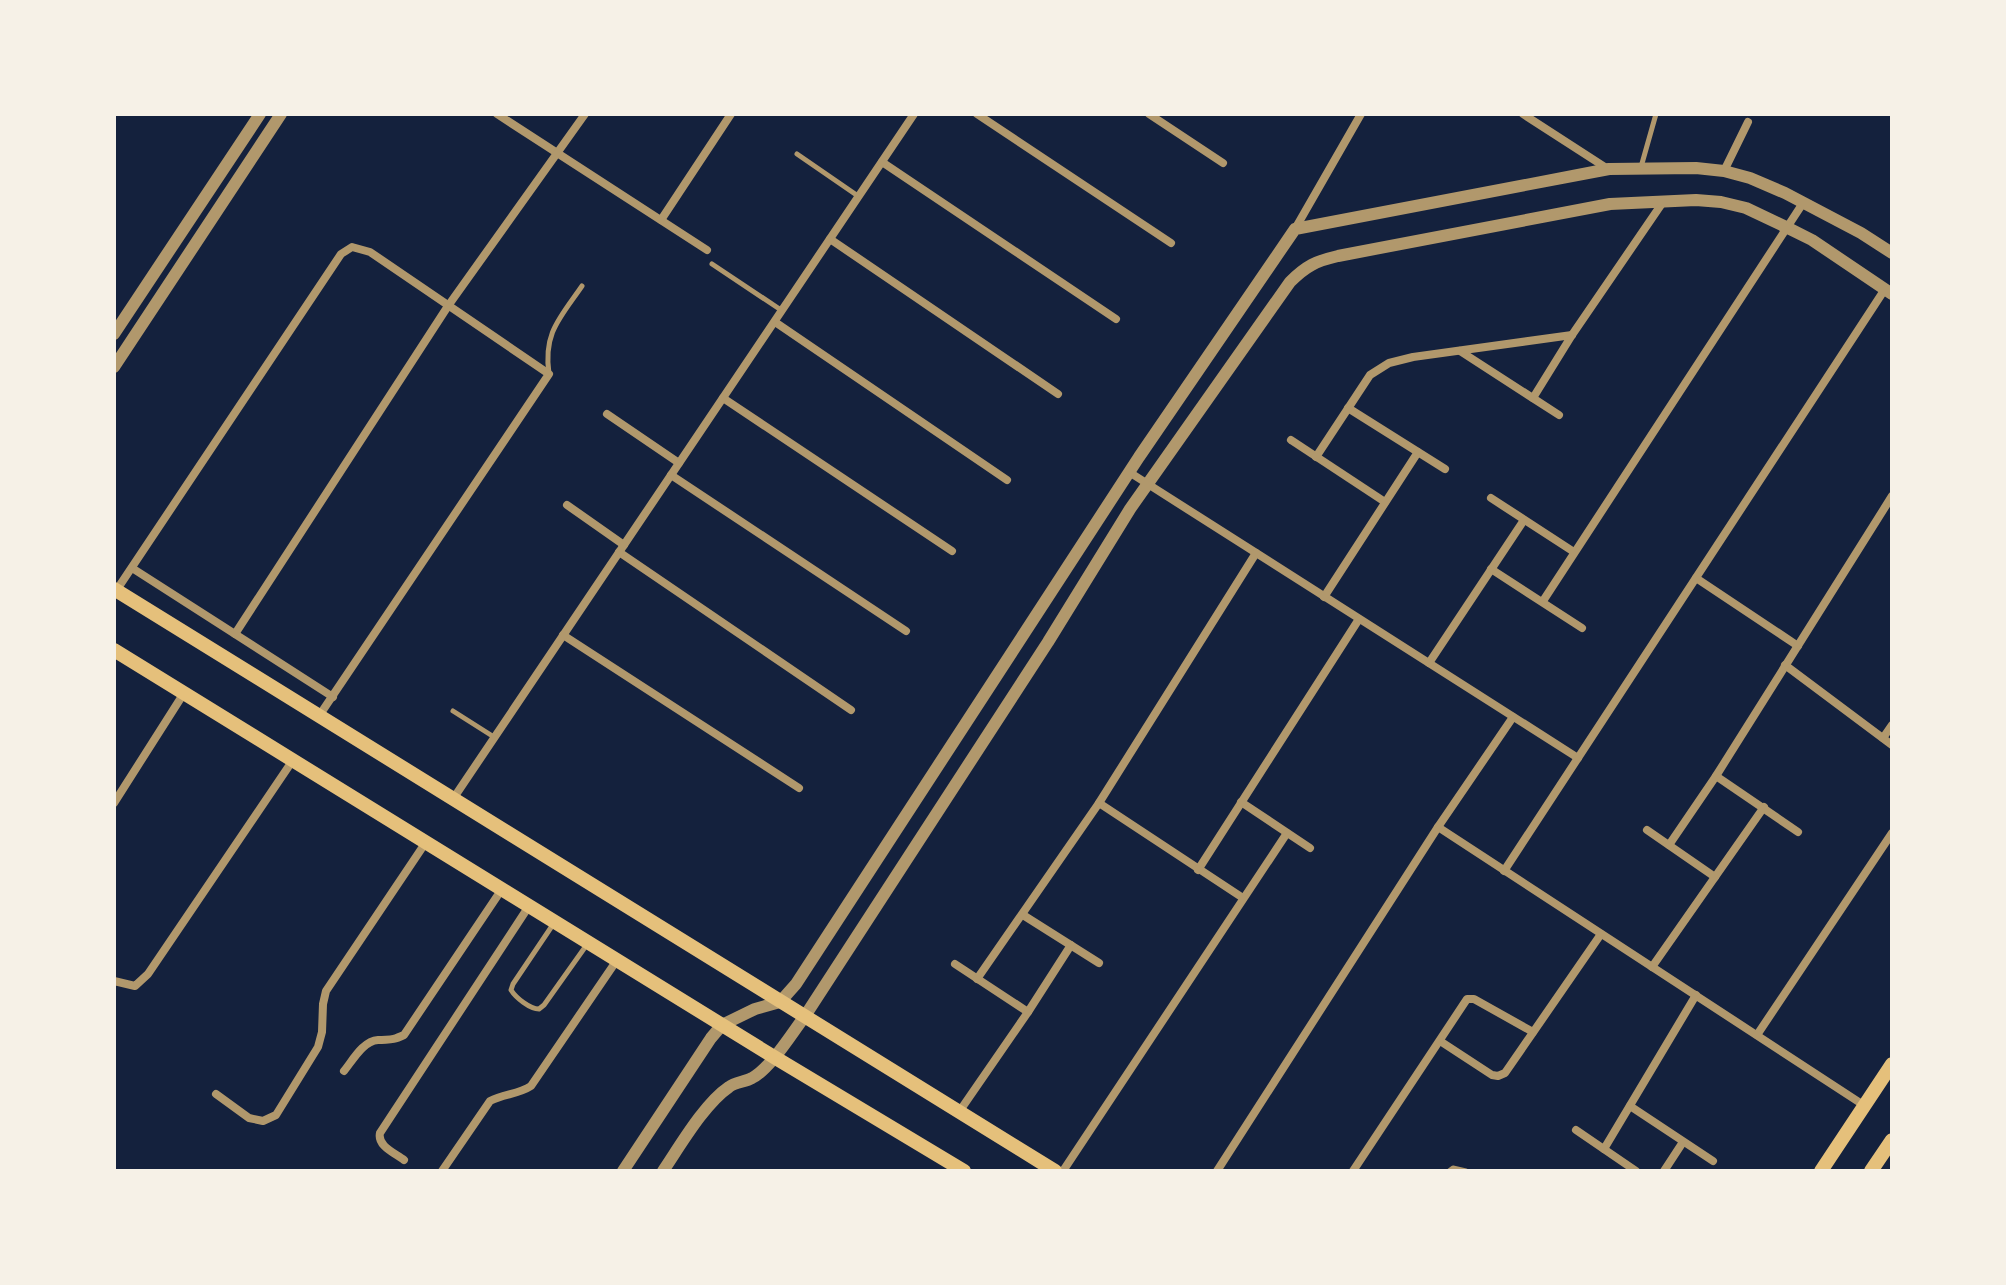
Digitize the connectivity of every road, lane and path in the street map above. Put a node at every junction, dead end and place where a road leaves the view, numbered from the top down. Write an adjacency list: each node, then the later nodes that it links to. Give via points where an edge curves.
1 (260, 114): 37 (street)
2 (281, 114): 40 (street)
3 (497, 114): 13 (street)
4 (585, 114): 13 (street)
5 (731, 114): 23 (street)
6 (914, 114): 15 (street)
7 (977, 114): 27 (street)
8 (1149, 114): 16 (street)
9 (1361, 114): 25 (street)
10 (1523, 114): 17 (street)
11 (1656, 114): 18 (lane)
12 (1748, 122): 19 (street)
13 (558, 153): 23 (street); 33 (street)
14 (797, 154): 20 (lane)
15 (882, 162): 20 (street); 35 (street)
16 (1223, 163)
17 (1609, 169): 18 (street); 25 (street)
18 (1641, 169): 19 (street)
19 (1724, 171): 22 (street)
20 (859, 197): 26 (street)
21 (1663, 201): 24 (street, via 1721,202); 38 (street); 56 (street, via 1610,204 1460,231 1320,260 1304,268)
22 (1803, 203): 24 (street); 29 (street)
23 (661, 220): 28 (street)
24 (1788, 228): 32 (street); 64 (street)
25 (1295, 229): 53 (street)
26 (830, 239): 34 (street); 42 (street)
27 (1171, 243)
28 (707, 250)
29 (1892, 253)
30 (712, 264): 34 (lane)
31 (582, 286): 41 (lane, via 552,329)
32 (1889, 291): 68 (street)
33 (448, 306): 41 (street); 66 (street, via 370,252 352,247 341,254); 75 (street)
34 (782, 311): 36 (street)
35 (1116, 319)
36 (775, 322): 43 (street); 55 (street)
37 (114, 334)
38 (1572, 335): 39 (street); 44 (street)
39 (1460, 351): 44 (street); 45 (street, via 1389,363 1370,375)
40 (114, 367)
41 (549, 374): 82 (street)
42 (1058, 394)
43 (723, 398): 51 (street); 63 (street)
44 (1533, 398): 47 (street)
45 (1348, 408): 49 (street); 50 (street)
46 (607, 414): 51 (street)
47 (1559, 415)
48 (1291, 440): 50 (street)
49 (1418, 452): 52 (street); 59 (street)
50 (1316, 457): 59 (street)
51 (679, 463): 54 (street)
52 (1445, 469)
53 (1129, 472): 56 (street); 126 (street)
54 (671, 475): 62 (street); 74 (street)
55 (1007, 480)
56 (1148, 484): 65 (street); 128 (street)
57 (1892, 496): 77 (street)
58 (1491, 498): 61 (street)
59 (1385, 502): 70 (street)
60 (567, 505): 62 (street)
61 (1524, 520): 64 (street); 67 (street)
62 (622, 548): 76 (street); 83 (street)
63 (952, 551)
64 (1574, 552): 71 (street)
65 (1256, 553): 70 (street); 98 (street)
66 (132, 568): 69 (street); 75 (street)
67 (1491, 569): 71 (street); 79 (street)
68 (1696, 578): 77 (street); 91 (street)
69 (115, 590): 85 (main road)
70 (1324, 597): 72 (street)
71 (1543, 601): 73 (street)
72 (1359, 619): 79 (street); 96 (street)
73 (1582, 628)
74 (906, 631)
75 (235, 634): 82 (street)
76 (563, 635): 88 (street); 94 (street)
77 (1798, 646): 80 (street)
78 (114, 650): 81 (main road)
79 (1429, 663): 86 (street)
80 (1785, 665): 89 (street); 93 (street)
81 (184, 693): 92 (main road); 97 (street)
82 (333, 697): 85 (street)
83 (851, 710)
84 (453, 711): 88 (lane)
85 (319, 716): 95 (main road)
86 (1513, 717): 91 (street); 100 (street)
87 (1892, 725): 89 (street)
88 (495, 737): 95 (street)
89 (1883, 738): 90 (street)
90 (1892, 745)
91 (1578, 758): 109 (street)
92 (293, 760): 105 (main road); 124 (street, via 148,974 135,986)
93 (1716, 776): 99 (street); 106 (street)
94 (799, 788)
95 (453, 799): 126 (main road)
96 (1241, 802): 103 (street); 108 (street)
97 (114, 803)
98 (1099, 803): 108 (street); 114 (street)
99 (1764, 807): 102 (street); 110 (street)
100 (1438, 827): 109 (street); 152 (street)
101 (1647, 830): 106 (street)
102 (1798, 832)
103 (1287, 833): 107 (street); 112 (street)
104 (1892, 833): 131 (street)
105 (426, 842): 111 (main road); 136 (street, via 326,991 318,1047 276,1115 263,1121 249,1118)
106 (1669, 845): 110 (street)
107 (1310, 848)
108 (1198, 870): 112 (street)
109 (1504, 871): 116 (street)
110 (1715, 877): 122 (street)
111 (502, 889): 113 (main road); 135 (street, via 404,1035 366,1044)
112 (1243, 898): 151 (street)
113 (529, 906): 115 (main road); 144 (street, via 380,1133 381,1143)
114 (1023, 915): 118 (street); 123 (street)
115 (555, 922): 117 (main road); 117 (lane, via 511,990 534,1009 544,1005)
116 (1601, 934): 122 (street); 130 (street)
117 (589, 942): 119 (main road)
118 (1071, 945): 120 (street); 127 (street)
119 (617, 960): 129 (main road); 146 (street, via 531,1086 490,1101)
120 (1099, 963)
121 (955, 964): 123 (street)
122 (1652, 967): 125 (street)
123 (977, 979): 127 (street)
124 (114, 981)
125 (1696, 995): 131 (street); 137 (street)
126 (780, 1002): 128 (main road); 129 (street)
127 (1028, 1012): 139 (street)
128 (805, 1016): 133 (street); 139 (main road)
129 (722, 1025): 133 (main road); 147 (street)
130 (1533, 1032): 132 (street, via 1467,999); 132 (street, via 1498,1076)
131 (1757, 1035): 138 (street)
132 (1440, 1041): 153 (street)
133 (774, 1057): 148 (street, via 712,1104); 149 (main road)
134 (1892, 1064): 138 (main road)
135 (344, 1071)
136 (216, 1094)
137 (1630, 1106): 142 (street); 143 (street)
138 (1865, 1106): 158 (main road)
139 (959, 1112): 150 (main road)
140 (1576, 1130): 143 (street)
141 (1892, 1140): 159 (main road)
142 (1683, 1142): 145 (street); 157 (street)
143 (1604, 1149): 156 (street)
144 (404, 1160)
145 (1713, 1161)
146 (442, 1171)
147 (623, 1171)
148 (663, 1171)
149 (964, 1171)
150 (1055, 1171)
151 (1063, 1171)
152 (1217, 1171)
153 (1353, 1171)
154 (1449, 1171): 155 (lane)
155 (1466, 1171)
156 (1636, 1171)
157 (1664, 1171)
158 (1821, 1171)
159 (1871, 1171)

